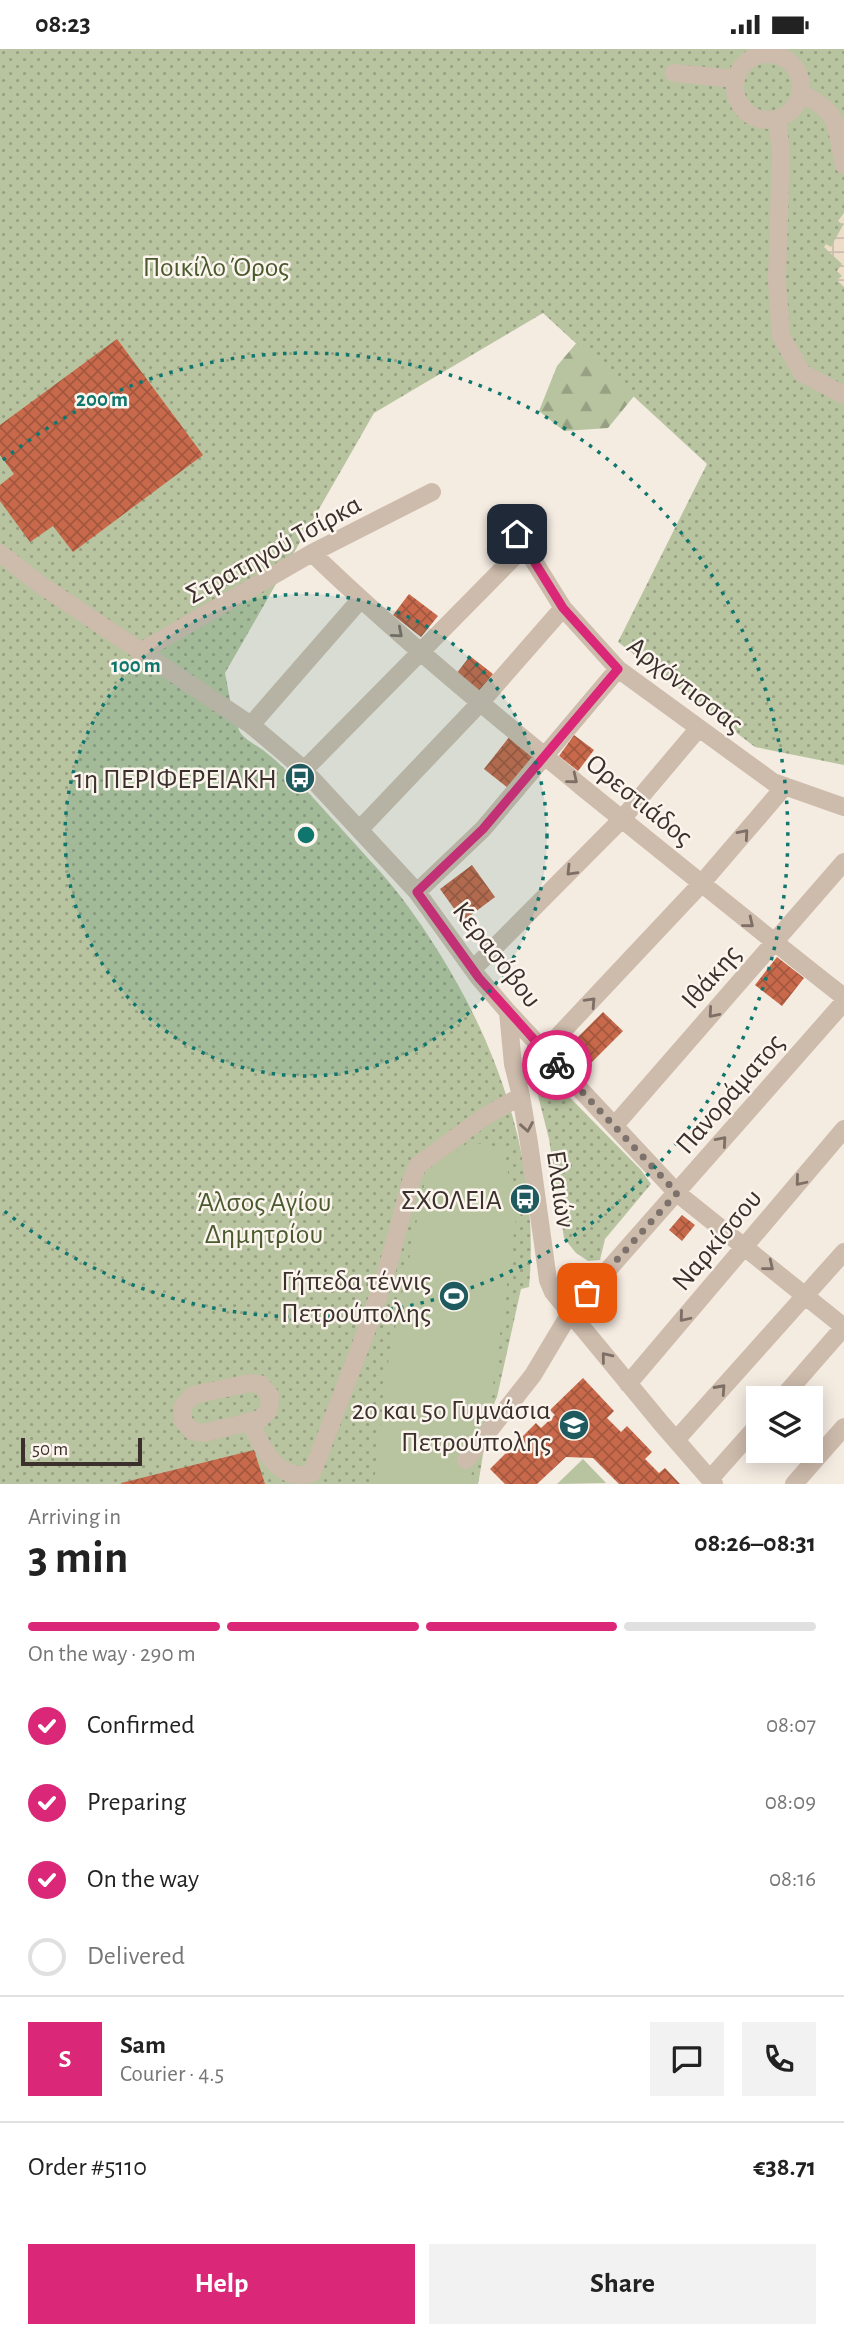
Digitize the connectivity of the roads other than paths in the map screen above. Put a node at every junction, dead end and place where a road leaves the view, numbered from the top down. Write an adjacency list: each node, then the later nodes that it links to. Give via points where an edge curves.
1 (784, 53): 3 (street, via 754,57 745,62); 4 (street, via 799,74)
2 (674, 72): 3 (street)
3 (735, 79): 5 (street, via 738,102 745,111 765,120)
4 (801, 93): 5 (street, via 795,107); 6 (street, via 822,103 835,120)
5 (776, 119): 7 (street, via 781,153 777,280 781,336 802,373)
6 (844, 165)
7 (844, 395)
8 (432, 492): 12 (street, Στρατηγού Τσίρκα)
9 (509, 521): 10 (street, Αρχόντισσας)
10 (524, 547): 14 (street, Αρχόντισσας); 16 (street)
11 (0, 553): 15 (street, Κερασόβου)
12 (312, 554): 13 (street, Ορεστιάδος); 15 (street, Στρατηγού Τσίρκα)
13 (360, 600): 16 (street, Ορεστιάδος, one-way to 16); 19 (street)
14 (563, 608): 17 (street, Αρχόντισσας); 18 (street)
15 (140, 652): 19 (street, Κερασόβου)
16 (421, 652): 18 (street, Ορεστιάδος); 22 (street)
17 (618, 669): 20 (street, Αρχόντισσας); 21 (street)
18 (479, 704): 21 (street, Ορεστιάδος); 26 (street)
19 (251, 725): 22 (street, Κερασόβου)
20 (698, 729): 23 (street, Αρχόντισσας); 25 (street)
21 (545, 757): 25 (street, Ορεστιάδος, one-way to 25); 29 (street, via 483,829)
22 (304, 770): 26 (street, Κερασόβου)
23 (785, 786): 24 (street, Αρχόντισσας); 28 (street, one-way to 23)
24 (844, 807)
25 (622, 819): 28 (street, Ορεστιάδος); 31 (street, one-way to 31)
26 (360, 829): 29 (street, Κερασόβου)
27 (844, 862): 30 (street, Ιθάκης)
28 (701, 884): 30 (street, Ορεστιάδος, one-way to 30); 34 (street, one-way to 28)
29 (417, 892): 31 (street, Κερασόβου)
30 (774, 943): 32 (street, Ορεστιάδος); 36 (street, Ιθάκης, one-way to 36)
31 (473, 969): 33 (street, Κερασόβου)
32 (844, 999): 38 (street, Πανοράματος, one-way to 32)
33 (508, 1012): 34 (street, Κερασόβου); 35 (street, Ελαιών, via 513,1064)
34 (544, 1051): 36 (street, Κερασόβου)
35 (522, 1096): 42 (street, Ελαιών, one-way to 42, via 548,1280); 46 (street, via 484,1117 418,1165 365,1337 306,1480 280,1480)
36 (615, 1125): 38 (street, Κερασόβου)
37 (844, 1129): 39 (street, Ναρκίσσου, one-way to 39)
38 (677, 1193): 39 (street, Κερασόβου); 42 (street, Πανοράματος)
39 (744, 1247): 41 (street, Κερασόβου, one-way to 41); 44 (street, Ναρκίσσου, one-way to 44)
40 (844, 1252): 41 (street)
41 (805, 1295): 43 (street, Κερασόβου); 48 (street, one-way to 41)
42 (569, 1313): 44 (street, Ελαιών, one-way to 42); 50 (street, Πανοράματος, via 533,1375)
43 (844, 1327): 45 (street)
44 (628, 1384): 48 (street, Ελαιών)
45 (792, 1386)
46 (250, 1422): 46 (street, via 267,1414 271,1400 260,1384 193,1395 181,1413 187,1427 198,1433)
47 (844, 1427): 52 (street)
48 (676, 1440): 51 (street, Ελαιών)
49 (746, 1440): 51 (street)
50 (466, 1461)
51 (712, 1482)
52 (794, 1484)

